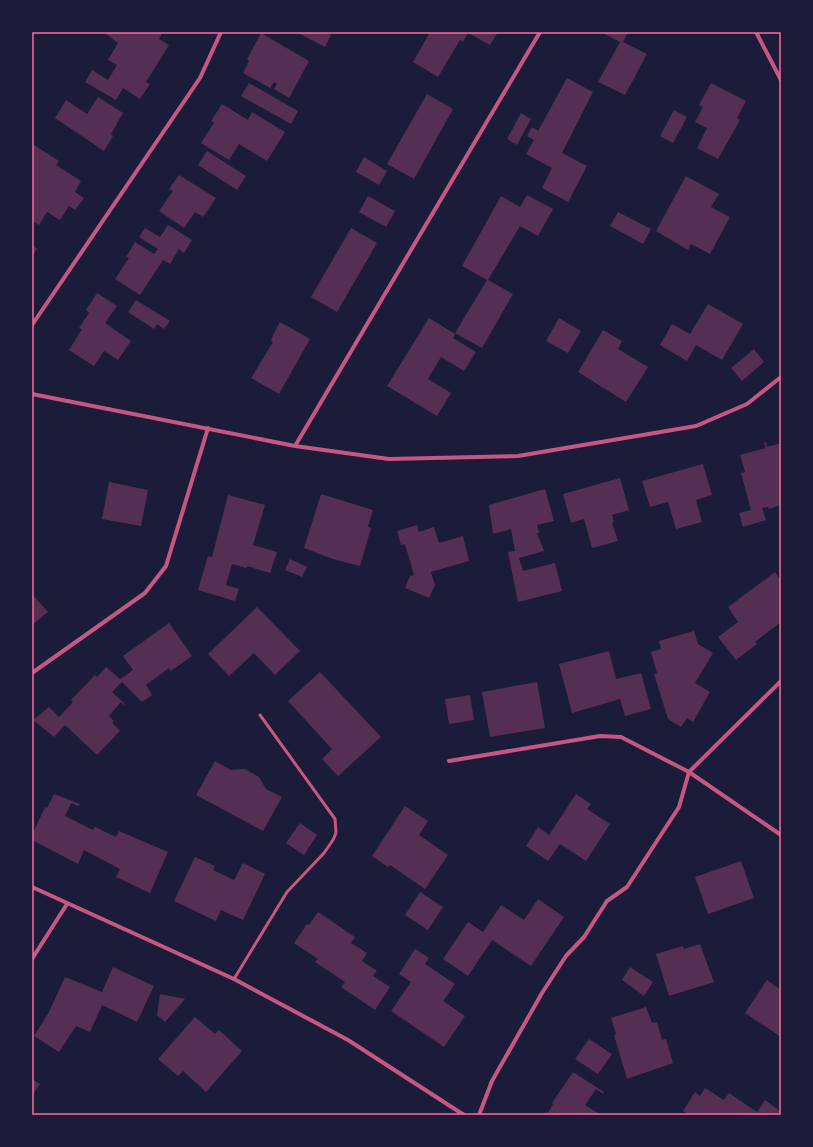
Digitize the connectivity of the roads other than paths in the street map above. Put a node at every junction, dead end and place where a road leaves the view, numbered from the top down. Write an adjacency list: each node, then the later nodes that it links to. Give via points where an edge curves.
1 (222, 32): 5 (street, via 200,78)
2 (540, 32): 9 (street)
3 (756, 32): 4 (street)
4 (781, 80)
5 (32, 325)
6 (781, 377): 9 (street, via 747,404 696,426 518,456 390,459)
7 (32, 394): 8 (street)
8 (208, 428): 9 (street); 10 (street, via 166,566 145,593)
9 (295, 446)
10 (32, 673)
11 (781, 681): 14 (street)
12 (260, 715): 19 (lane, via 334,819 336,833 324,854 287,892)
13 (448, 761): 14 (street, via 600,736 621,736)
14 (689, 772): 15 (street); 21 (street, via 679,807 627,887 607,901 584,937 566,956 542,992 492,1081)
15 (781, 835)
16 (32, 887): 17 (street)
17 (67, 904): 18 (street); 19 (street)
18 (32, 959)
19 (234, 979): 20 (street, via 348,1040)
20 (464, 1115)
21 (480, 1115)

